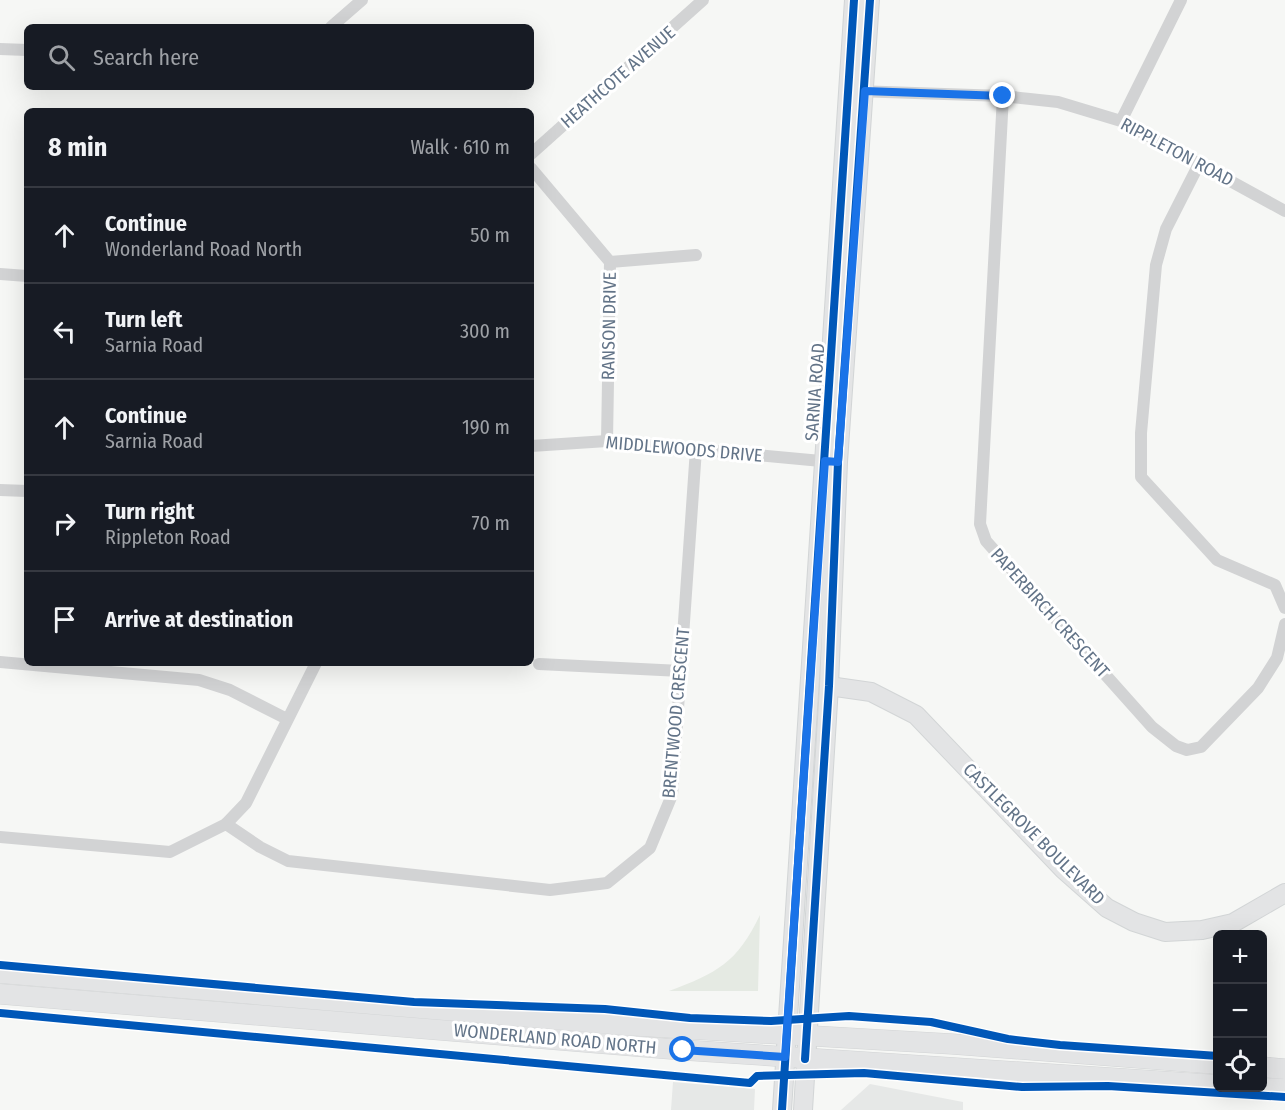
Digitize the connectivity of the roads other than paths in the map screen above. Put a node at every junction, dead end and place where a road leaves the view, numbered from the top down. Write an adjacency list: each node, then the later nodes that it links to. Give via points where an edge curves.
1 (362, 0): 6 (street)
2 (703, 0): 12 (street, HEATHCOTE AVENUE)
3 (854, 0): 9 (main road, SARNIA ROAD)
4 (870, 0): 9 (main road, SARNIA ROAD)
5 (1181, 0): 11 (street)
6 (334, 24)
7 (0, 49): 8 (street)
8 (24, 50)
9 (857, 91): 10 (street, RIPPLETON ROAD); 23 (main road, SARNIA ROAD)
10 (1003, 96): 11 (street, RIPPLETON ROAD, via 1058,102); 27 (street, PAPERBIRCH CRESCENT, via 980,524 986,541 1152,727 1187,750 1201,747 1258,688 1277,658)
11 (1121, 121): 13 (street, RIPPLETON ROAD)
12 (534, 151)
13 (1199, 164): 15 (street, RIPPLETON ROAD); 26 (street, via 1166,229 1156,265 1141,433 1141,477 1217,560 1275,585)
14 (534, 172): 17 (street, RANSON DRIVE)
15 (1285, 211)
16 (696, 255): 17 (street)
17 (610, 262): 20 (street, RANSON DRIVE)
18 (0, 274): 19 (street)
19 (24, 276)
20 (607, 441): 21 (street, MIDDLEWOODS DRIVE); 22 (street, MIDDLEWOODS DRIVE)
21 (534, 446)
22 (696, 449): 23 (street, MIDDLEWOODS DRIVE); 33 (street, BRENTWOOD CRESCENT)
23 (832, 462): 34 (main road, SARNIA ROAD); 41 (main road, SARNIA ROAD)
24 (0, 490): 25 (street)
25 (24, 491)
26 (1285, 608)
27 (1285, 624)
28 (0, 662): 29 (street)
29 (24, 664)
30 (539, 664): 33 (street)
31 (44, 666): 35 (street, via 199,680 230,690)
32 (314, 666): 35 (street)
33 (681, 671): 36 (street, BRENTWOOD CRESCENT, via 672,795 650,848 607,883 550,890 288,861)
34 (829, 686): 38 (main road, CASTLEGROVE BOULEVARD, via 871,692 916,715 1064,870 1107,908 1134,922 1164,932 1202,930 1233,923); 42 (main road, SARNIA ROAD)
35 (287, 719): 36 (street, via 246,803)
36 (226, 824): 37 (street, via 170,852)
37 (0, 837)
38 (1285, 893)
39 (0, 973): 41 (main road, WONDERLAND ROAD NORTH)
40 (0, 994): 43 (main road, WONDERLAND ROAD NORTH)
41 (786, 1035): 42 (main road, WONDERLAND ROAD NORTH); 43 (main road, SARNIA ROAD)
42 (807, 1037): 44 (main road, SARNIA ROAD); 45 (main road, WONDERLAND ROAD NORTH)
43 (785, 1057): 44 (main road, WONDERLAND ROAD NORTH); 51 (main road, SARNIA ROAD)
44 (806, 1059): 48 (main road, WONDERLAND ROAD NORTH); 52 (main road, SARNIA ROAD)
45 (1213, 1064)
46 (1267, 1067): 47 (main road)
47 (1285, 1069)
48 (1213, 1084)
49 (1267, 1088): 50 (main road)
50 (1285, 1089)
51 (782, 1110)
52 (803, 1110)

